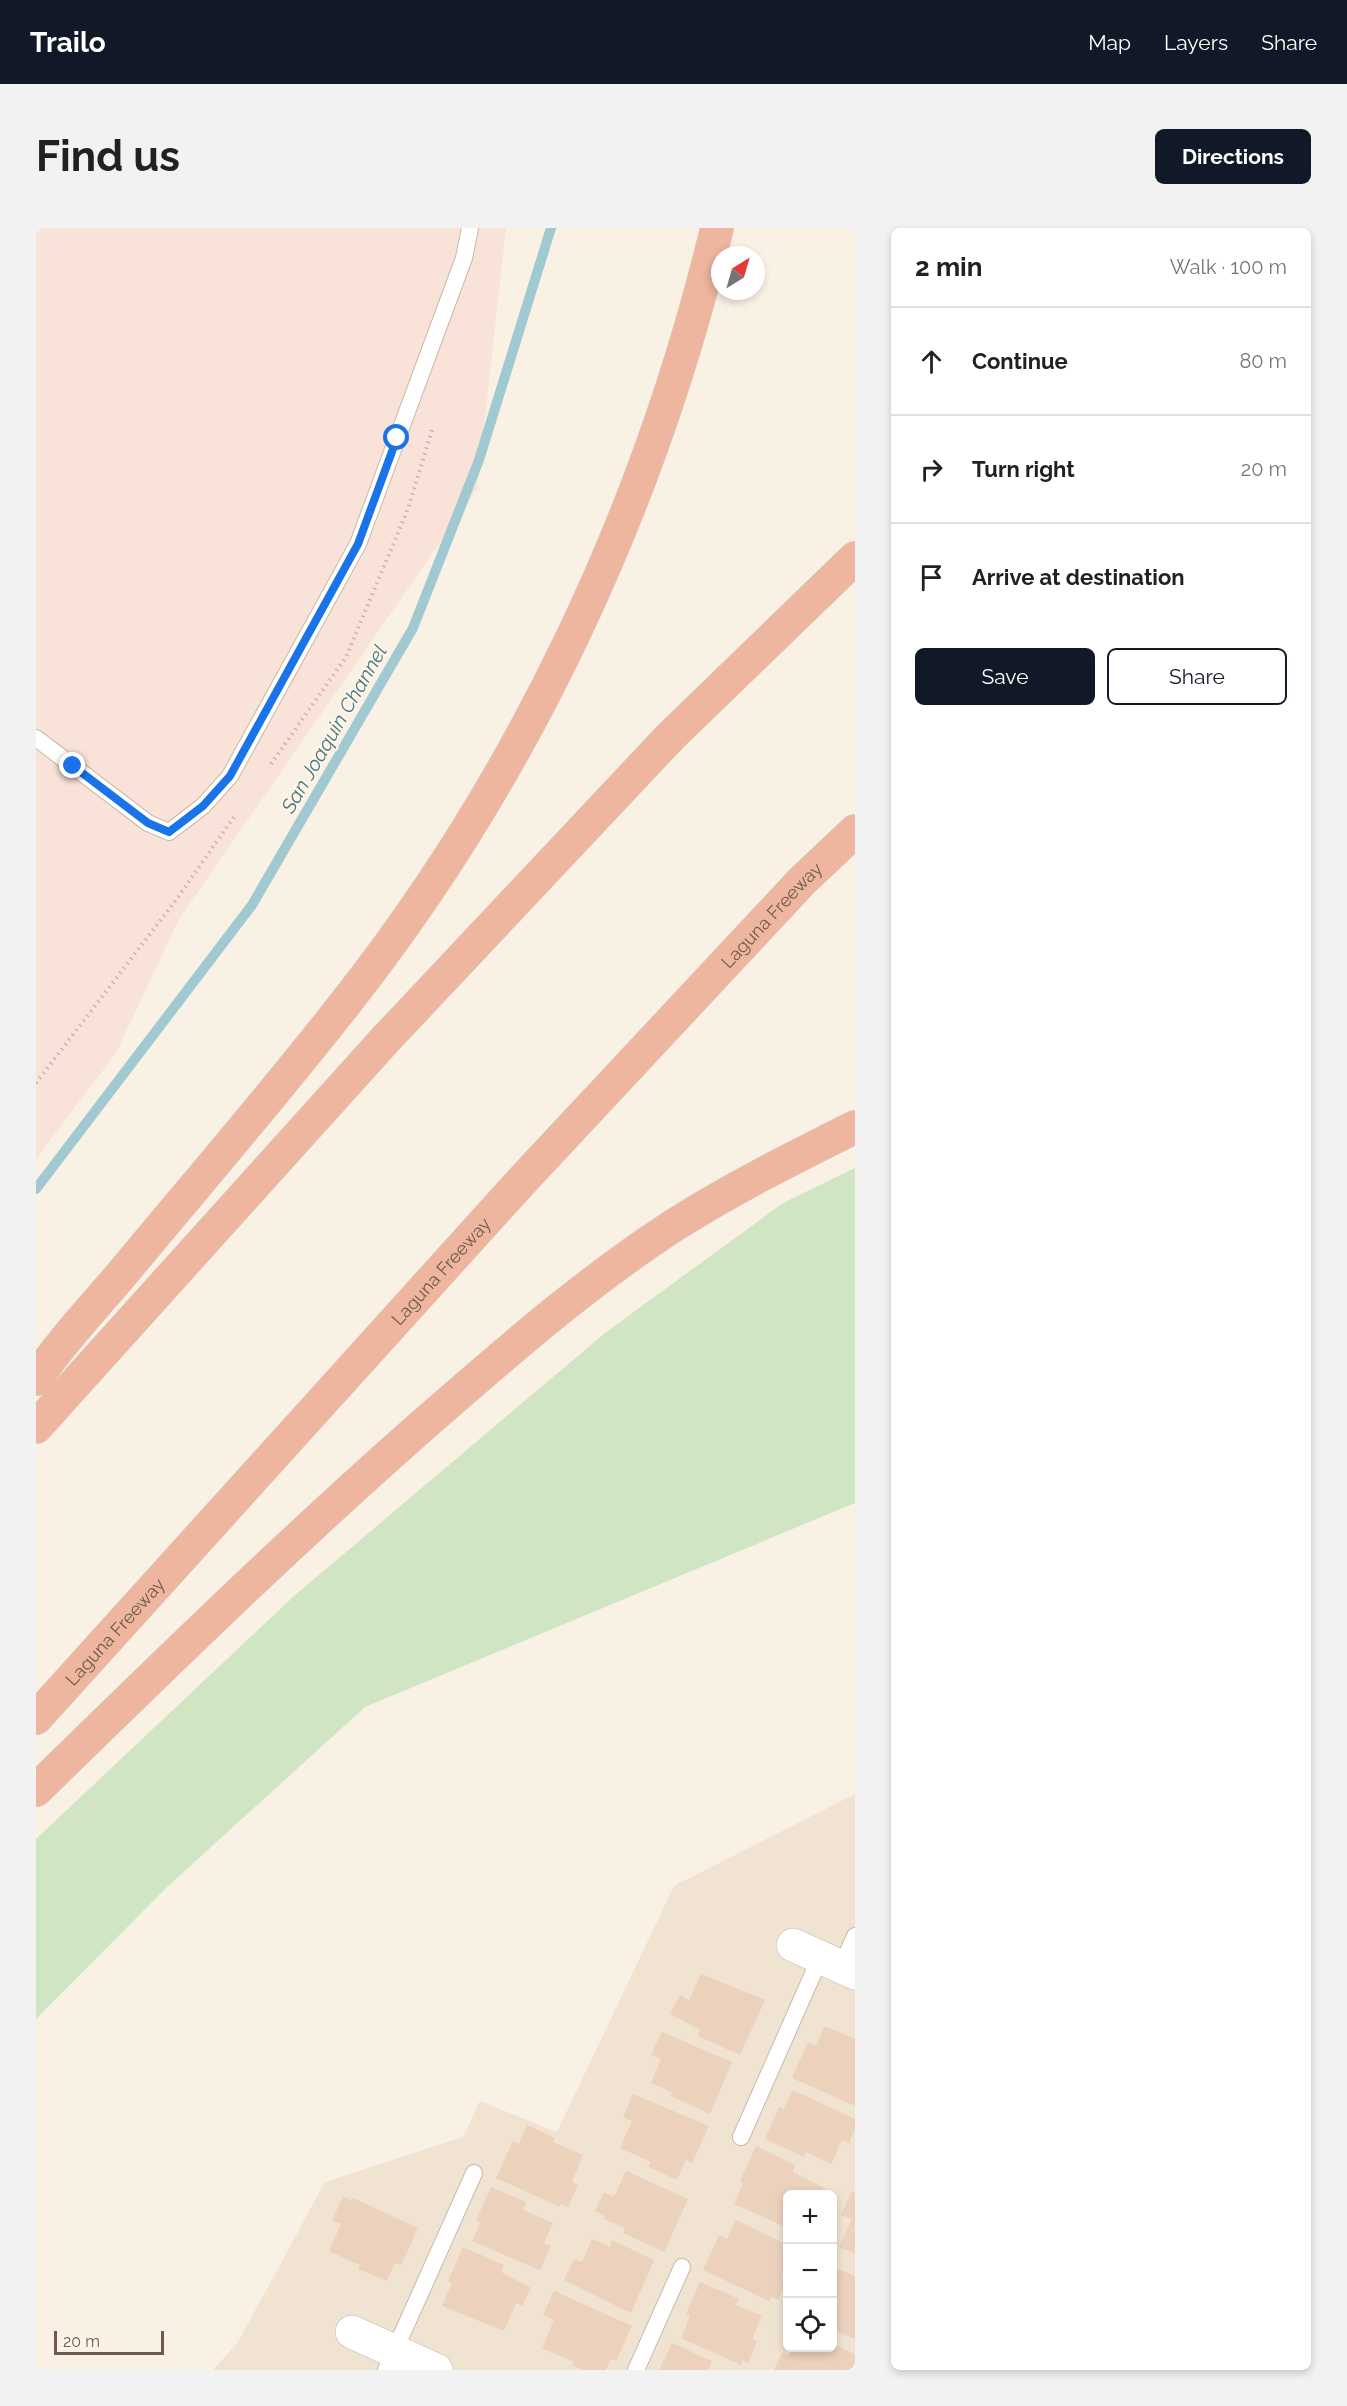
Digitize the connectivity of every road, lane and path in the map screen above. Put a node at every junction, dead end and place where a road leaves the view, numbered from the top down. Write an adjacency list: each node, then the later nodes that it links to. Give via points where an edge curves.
1 (470, 228): 4 (lane, via 464,258 358,544 230,776 203,806 169,832 148,823)
2 (717, 228): 7 (highway, via 672,394 636,490 549,683 504,769 401,929 347,1001)
3 (855, 558): 8 (highway, via 629,780 384,1041)
4 (36, 738)
5 (855, 831): 9 (highway, Laguna Freeway, via 802,881 519,1184)
6 (855, 1127): 10 (highway, via 772,1168 672,1227 572,1300 381,1462)
7 (36, 1379)
8 (36, 1427)
9 (36, 1718)
10 (36, 1790)
11 (855, 1936): 12 (lane)
12 (827, 1961): 13 (lane)
13 (741, 2137)
14 (474, 2174): 17 (lane)
15 (682, 2267): 19 (lane)
16 (352, 2332): 17 (street)
17 (390, 2361): 18 (street)
18 (436, 2370)
19 (636, 2370)

